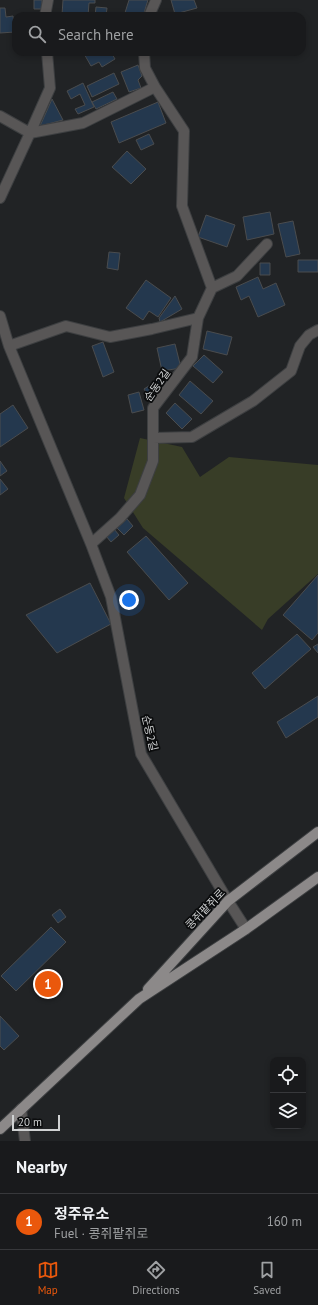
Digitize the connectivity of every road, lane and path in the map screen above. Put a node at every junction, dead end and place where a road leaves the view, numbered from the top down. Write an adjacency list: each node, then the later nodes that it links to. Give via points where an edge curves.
1 (48, 0): 3 (street)
2 (156, 0): 4 (street)
3 (46, 12)
4 (151, 12)
5 (48, 56): 9 (street, via 50,88)
6 (144, 56): 7 (street, via 145,68)
7 (155, 87): 9 (street, via 83,123); 12 (street, via 184,131 182,206)
8 (0, 116): 9 (street)
9 (30, 133): 10 (street)
10 (0, 198)
11 (267, 244): 12 (street, via 237,276)
12 (212, 288): 14 (street, 순동2길)
13 (0, 316): 16 (street, 순동2길)
14 (198, 318): 16 (street, via 110,337 66,326); 17 (street, 순동2길, via 192,357 153,408)
15 (318, 330): 17 (street, via 309,335 300,346 291,371 253,401 192,437)
16 (9, 346): 18 (street, 순동2길)
17 (153, 438): 18 (street, 순동2길, via 153,461 140,494 120,518)
18 (91, 544): 21 (street, 순동2길, via 112,597 141,754)
19 (318, 832): 21 (main road, 콩쥐팥쥐로)
20 (318, 877): 22 (main road, 콩쥐팥쥐로)
21 (228, 901): 22 (street, 순동2길); 23 (main road, 콩쥐팥쥐로)
22 (246, 929): 23 (main road, 콩쥐팥쥐로)
23 (139, 999): 24 (main road, 콩쥐팥쥐로)
24 (22, 1109): 25 (main road, 콩쥐팥쥐로); 26 (street)
25 (0, 1129)
26 (25, 1141)

